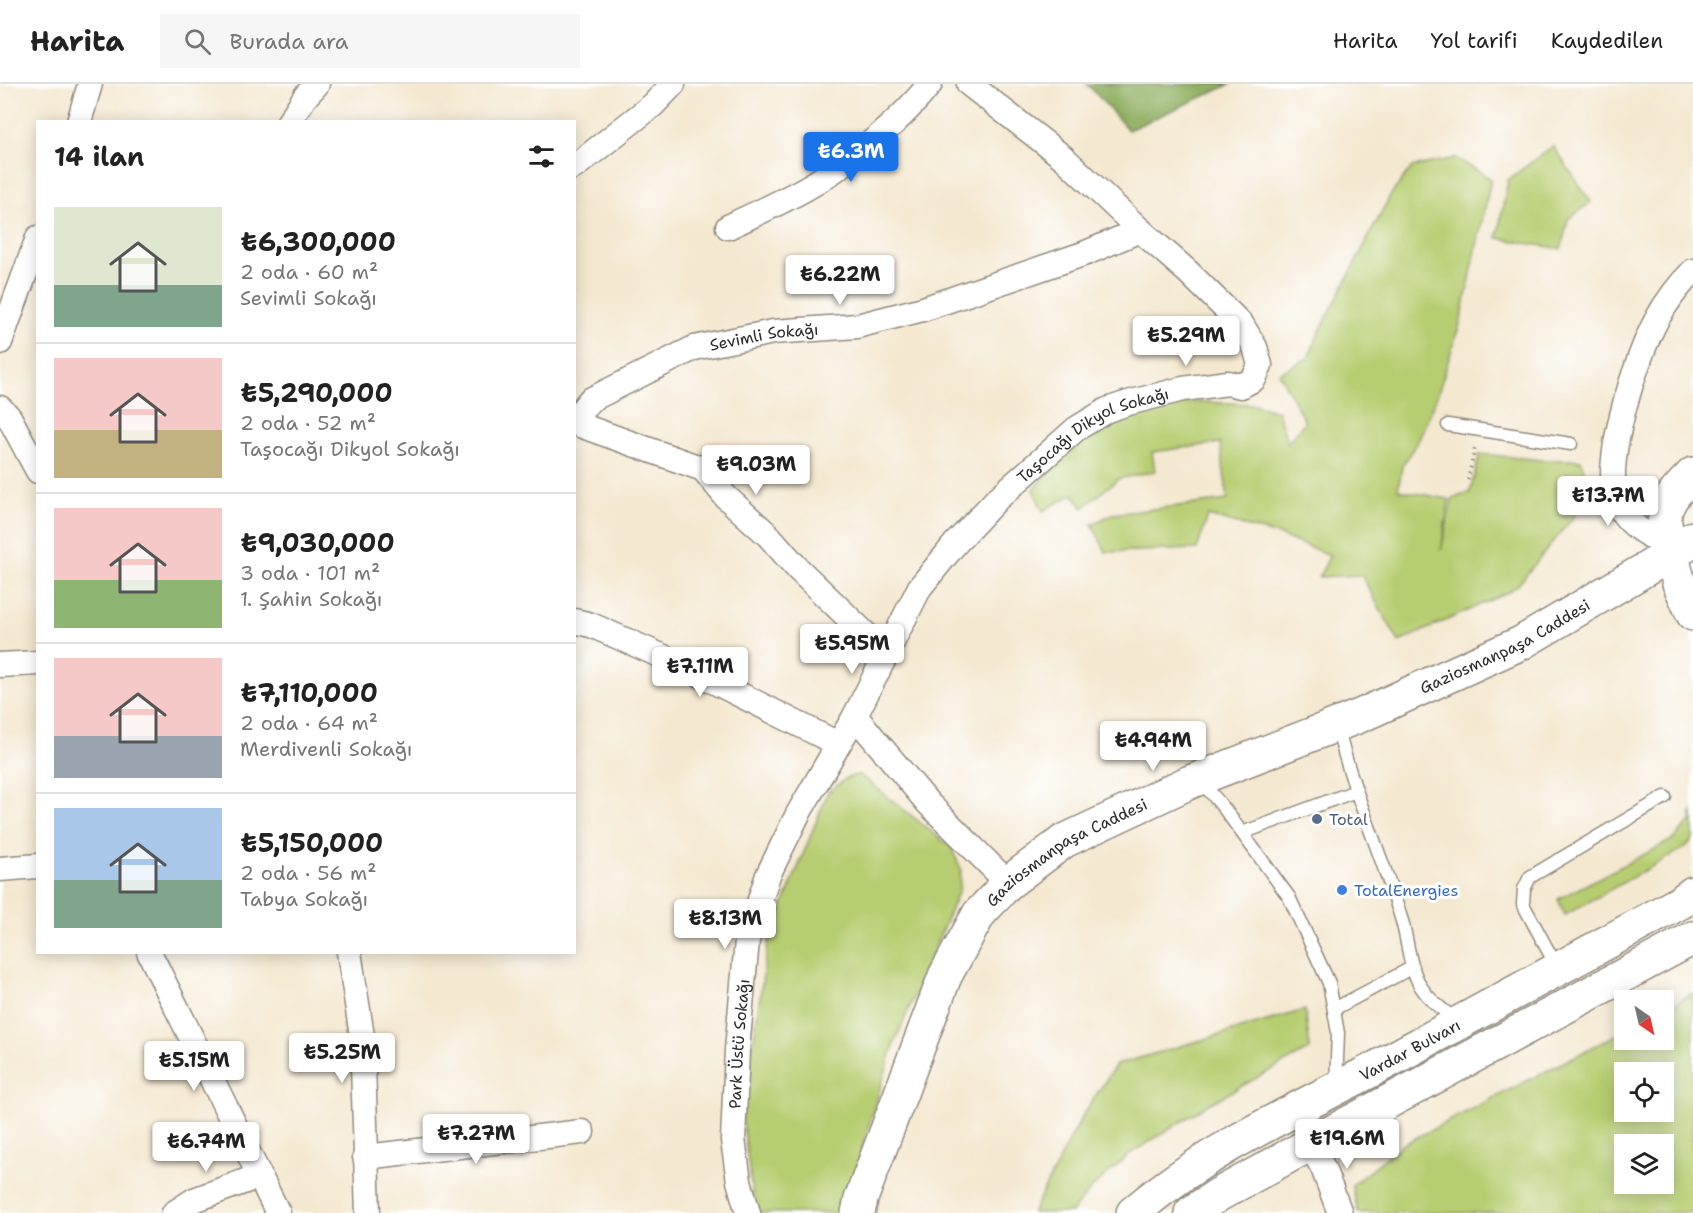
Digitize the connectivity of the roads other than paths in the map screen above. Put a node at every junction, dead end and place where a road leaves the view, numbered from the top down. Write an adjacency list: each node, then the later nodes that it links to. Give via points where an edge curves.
1 (90, 84): 6 (street)
2 (317, 84): 7 (street)
3 (673, 84): 8 (street, via 653,105)
4 (930, 84): 9 (street, via 870,143 814,183)
5 (969, 84): 10 (street, Taşocağı Dikyol Sokağı, via 1064,158)
6 (80, 120)
7 (290, 120)
8 (576, 165)
9 (728, 227)
10 (1140, 230): 15 (street, Sevimli Sokağı, via 923,309 857,326 773,332 694,348 590,400); 24 (street, Taşocağı Dikyol Sokağı, via 1242,325 1256,347 1260,365 1254,379 1241,386 1228,383 1184,389 1128,404 1107,410 1076,429 996,500 955,544 920,587)
11 (36, 243): 13 (street)
12 (1693, 271): 21 (street, via 1657,318 1640,354 1613,456 1615,495 1625,515 1646,536)
13 (0, 342)
14 (0, 408): 19 (street, via 9,417)
15 (576, 418)
16 (576, 422): 24 (street, via 704,469 726,497)
17 (1448, 425): 18 (lane)
18 (1571, 444)
19 (36, 467)
20 (1693, 474): 21 (main road, via 1671,498 1665,516 1666,528)
21 (1688, 547): 22 (main road, via 1672,556); 28 (main road, Gaziosmanpaşa Caddesi, via 1521,643)
22 (1693, 614)
23 (576, 621): 29 (street, via 673,661)
24 (886, 654): 27 (street, Park Üstü Sokağı)
25 (36, 663): 26 (street)
26 (0, 665)
27 (855, 716): 29 (street, Park Üstü Sokağı); 36 (street, via 928,803)
28 (1337, 725): 30 (main road, Gaziosmanpaşa Caddesi); 31 (lane)
29 (838, 744): 53 (street, Park Üstü Sokağı, via 768,875 747,940 733,1140)
30 (1199, 779): 33 (lane); 36 (main road, Gaziosmanpaşa Caddesi, via 1064,841)
31 (1356, 790): 33 (lane); 41 (lane, via 1402,921)
32 (1665, 797): 42 (lane, via 1530,877 1523,904)
33 (1242, 833): 43 (lane, via 1289,897 1329,983)
34 (36, 866): 35 (street)
35 (0, 869)
36 (1008, 883): 54 (main road, Gaziosmanpaşa Caddesi, via 979,914 945,976)
37 (1693, 893): 42 (main road, Vardar Bulvarı)
38 (1693, 938): 47 (main road)
39 (150, 954): 49 (street)
40 (349, 954): 48 (street, via 362,1036)
41 (1413, 967): 43 (lane); 44 (lane, via 1421,986 1439,1009)
42 (1558, 970): 44 (main road, Vardar Bulvarı)
43 (1334, 1009): 45 (lane, via 1338,1033)
44 (1461, 1023): 45 (main road, Vardar Bulvarı)
45 (1336, 1089): 55 (main road, Vardar Bulvarı, via 1214,1155)
46 (582, 1132): 48 (street)
47 (1310, 1144): 56 (main road); 57 (street)
48 (365, 1156): 52 (street)
49 (259, 1176): 50 (street, via 194,1200); 51 (street)
50 (174, 1213)
51 (278, 1213)
52 (368, 1213)
53 (748, 1213)
54 (858, 1213)
55 (1133, 1213)
56 (1191, 1213)
57 (1340, 1213)

